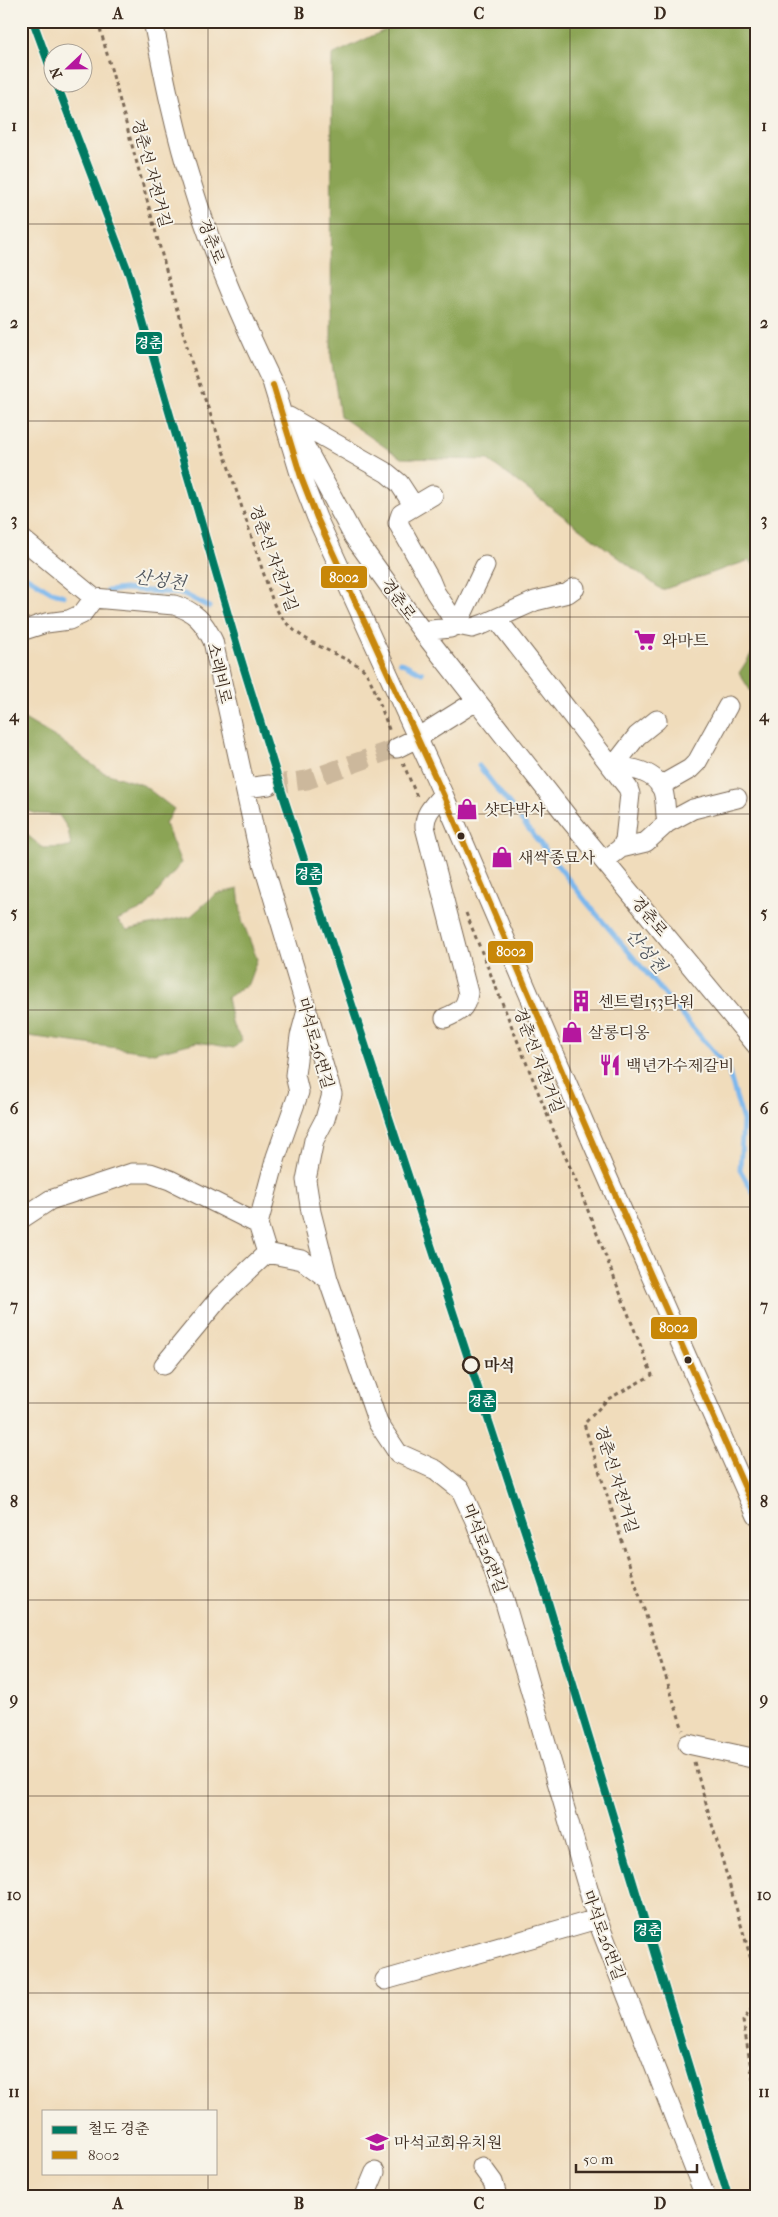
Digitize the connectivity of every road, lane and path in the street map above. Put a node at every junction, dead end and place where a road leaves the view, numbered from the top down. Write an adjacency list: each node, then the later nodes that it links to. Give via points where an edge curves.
1 (98, 21): 21 (path, 경춘선 자전거길, via 191,362 276,608 285,623 304,639 357,664 366,672)
2 (153, 21): 3 (street, 경춘로, via 171,105 202,217 241,317)
3 (273, 386): 4 (street, 경춘로); 10 (street, via 301,477)
4 (289, 417): 6 (street, via 387,472 399,482); 7 (street, 경춘로)
5 (434, 495): 6 (street)
6 (414, 506): 14 (street, via 399,516 400,528)
7 (354, 537): 10 (street); 16 (street, 경춘로)
8 (21, 538): 12 (street)
9 (485, 566): 14 (street)
10 (341, 573): 20 (street)
11 (575, 588): 13 (street, via 568,593 535,600)
12 (94, 598): 15 (street, via 82,614 69,620); 25 (street, 소래비로, via 174,605 198,616 213,641)
13 (497, 619): 14 (street, via 472,628); 22 (street)
14 (454, 627): 16 (street)
15 (21, 631)
16 (422, 631): 17 (street, 경춘로)
17 (476, 700): 20 (street); 31 (street, 경춘로)
18 (728, 706): 24 (street, via 697,762)
19 (657, 720): 22 (street, via 637,736)
20 (417, 738): 21 (street); 26 (street)
21 (397, 748): 28 (path, 경춘선 자전거길)
22 (613, 767): 24 (street, via 636,768); 30 (street, via 630,794 625,840)
23 (269, 785): 25 (street)
24 (660, 786): 29 (street)
25 (245, 788): 33 (street, 마석로26번길, via 257,843 286,935)
26 (443, 794): 28 (street); 41 (street)
27 (737, 798): 29 (street, via 694,809)
28 (426, 817): 34 (street, via 425,827 468,993 464,1008)
29 (667, 823): 30 (street, via 646,842)
30 (621, 848): 31 (street)
31 (604, 861): 35 (street, 경춘로)
32 (463, 906): 42 (path, 경춘선 자전거길, via 652,1375 608,1399 584,1424)
33 (306, 1014): 37 (street, via 295,1075 298,1092); 39 (street, 마석로26번길, via 332,1094 325,1119 314,1140 306,1180)
34 (445, 1018)
35 (757, 1046)
36 (21, 1219): 37 (street, via 50,1200 132,1174 150,1173)
37 (258, 1224): 38 (street)
38 (268, 1253): 39 (street, via 302,1260); 40 (street, via 220,1297)
39 (328, 1279): 44 (street, 마석로26번길, via 378,1423 398,1453 436,1470 461,1490 476,1523 504,1599)
40 (164, 1365)
41 (757, 1516)
42 (688, 1744): 43 (street); 46 (path, 경춘선 자전거길)
43 (757, 1761)
44 (597, 1919): 45 (street); 53 (street, 마석로26번길)
45 (385, 1980)
46 (757, 1980)
47 (757, 2001): 48 (path, via 743,2021)
48 (757, 2103)
49 (482, 2167): 52 (street, via 493,2182)
50 (375, 2172): 51 (street)
51 (365, 2196)
52 (497, 2196)
53 (705, 2196)

